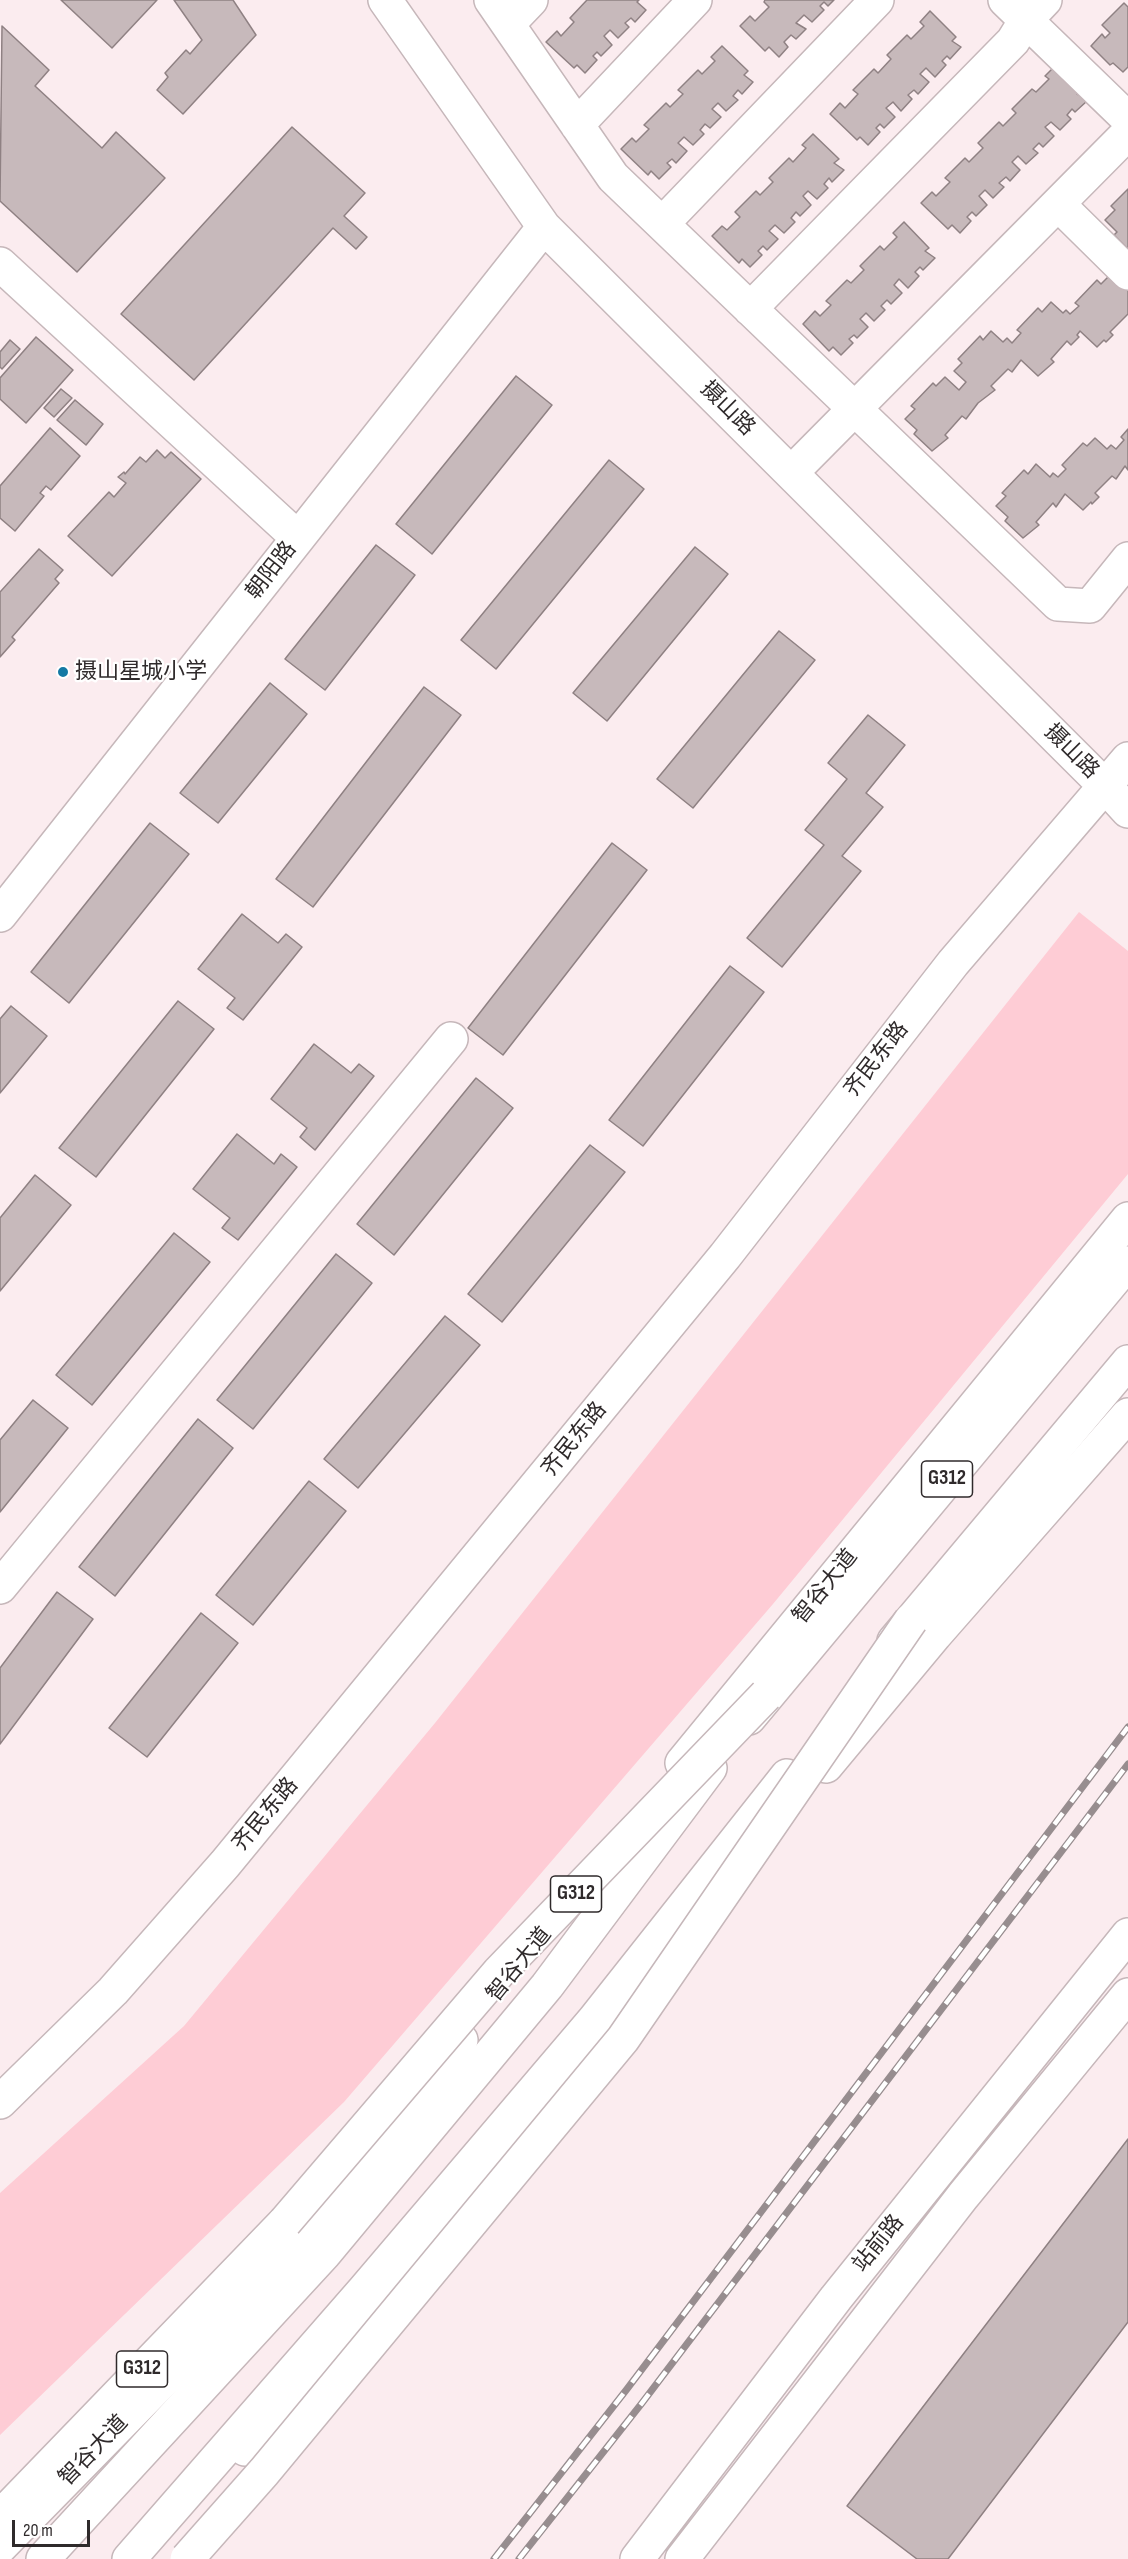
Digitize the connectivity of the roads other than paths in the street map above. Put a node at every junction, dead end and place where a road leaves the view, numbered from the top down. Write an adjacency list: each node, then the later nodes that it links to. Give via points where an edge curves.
1 (385, 0): 12 (main road, 摄山路)
2 (531, 0): 6 (main road)
3 (695, 0): 8 (main road)
4 (877, 0): 11 (main road)
5 (1025, 7): 7 (main road); 15 (main road, via 1013,41)
6 (500, 12): 8 (main road)
7 (1128, 119)
8 (577, 125): 11 (main road, via 613,177)
9 (1128, 133): 10 (main road)
10 (1058, 204): 14 (main road); 16 (main road)
11 (662, 224): 15 (main road)
12 (544, 227): 17 (main road, 摄山路); 18 (main road, 朝阳路)
13 (0, 264): 18 (main road)
14 (1128, 273)
15 (750, 309): 16 (main road)
16 (855, 409): 17 (main road); 19 (main road, via 1058,604 1090,606)
17 (791, 473): 21 (main road, 摄山路)
18 (298, 538): 23 (main road, 朝阳路)
19 (1128, 559)
20 (1128, 759): 21 (main road, 齐民东路)
21 (1117, 793): 22 (main road, 摄山路); 34 (main road, 齐民东路, via 953,963 725,1256 225,1864 113,1991)
22 (1128, 811)
23 (0, 915)
24 (451, 1038): 29 (main road)
25 (1128, 1219): 38 (main road, 智谷大道 / G312, via 626,1832 303,2238)
26 (1128, 1263): 31 (main road, 智谷大道 / G312)
27 (1128, 1362): 30 (main road, G312)
28 (1128, 1415): 41 (main road, via 935,1635 370,2317)
29 (0, 1587)
30 (911, 1620): 40 (main road, G312, bridge, via 594,2020 372,2282); 42 (main road, bridge, via 623,2039)
31 (766, 1695): 35 (main road, G312, bridge, via 499,1972); 39 (main road, 智谷大道 / G312, bridge, via 547,1986 325,2253)
32 (1128, 1935): 43 (main road, 站前路, via 836,2298)
33 (1128, 1995): 44 (main road, 站前路, via 963,2196)
34 (0, 2103)
35 (285, 2222): 36 (main road); 37 (main road, G312)
36 (0, 2492)
37 (0, 2517)
38 (0, 2547)
39 (44, 2559)
40 (129, 2559)
41 (140, 2559)
42 (188, 2559)
43 (637, 2559)
44 (682, 2559)

